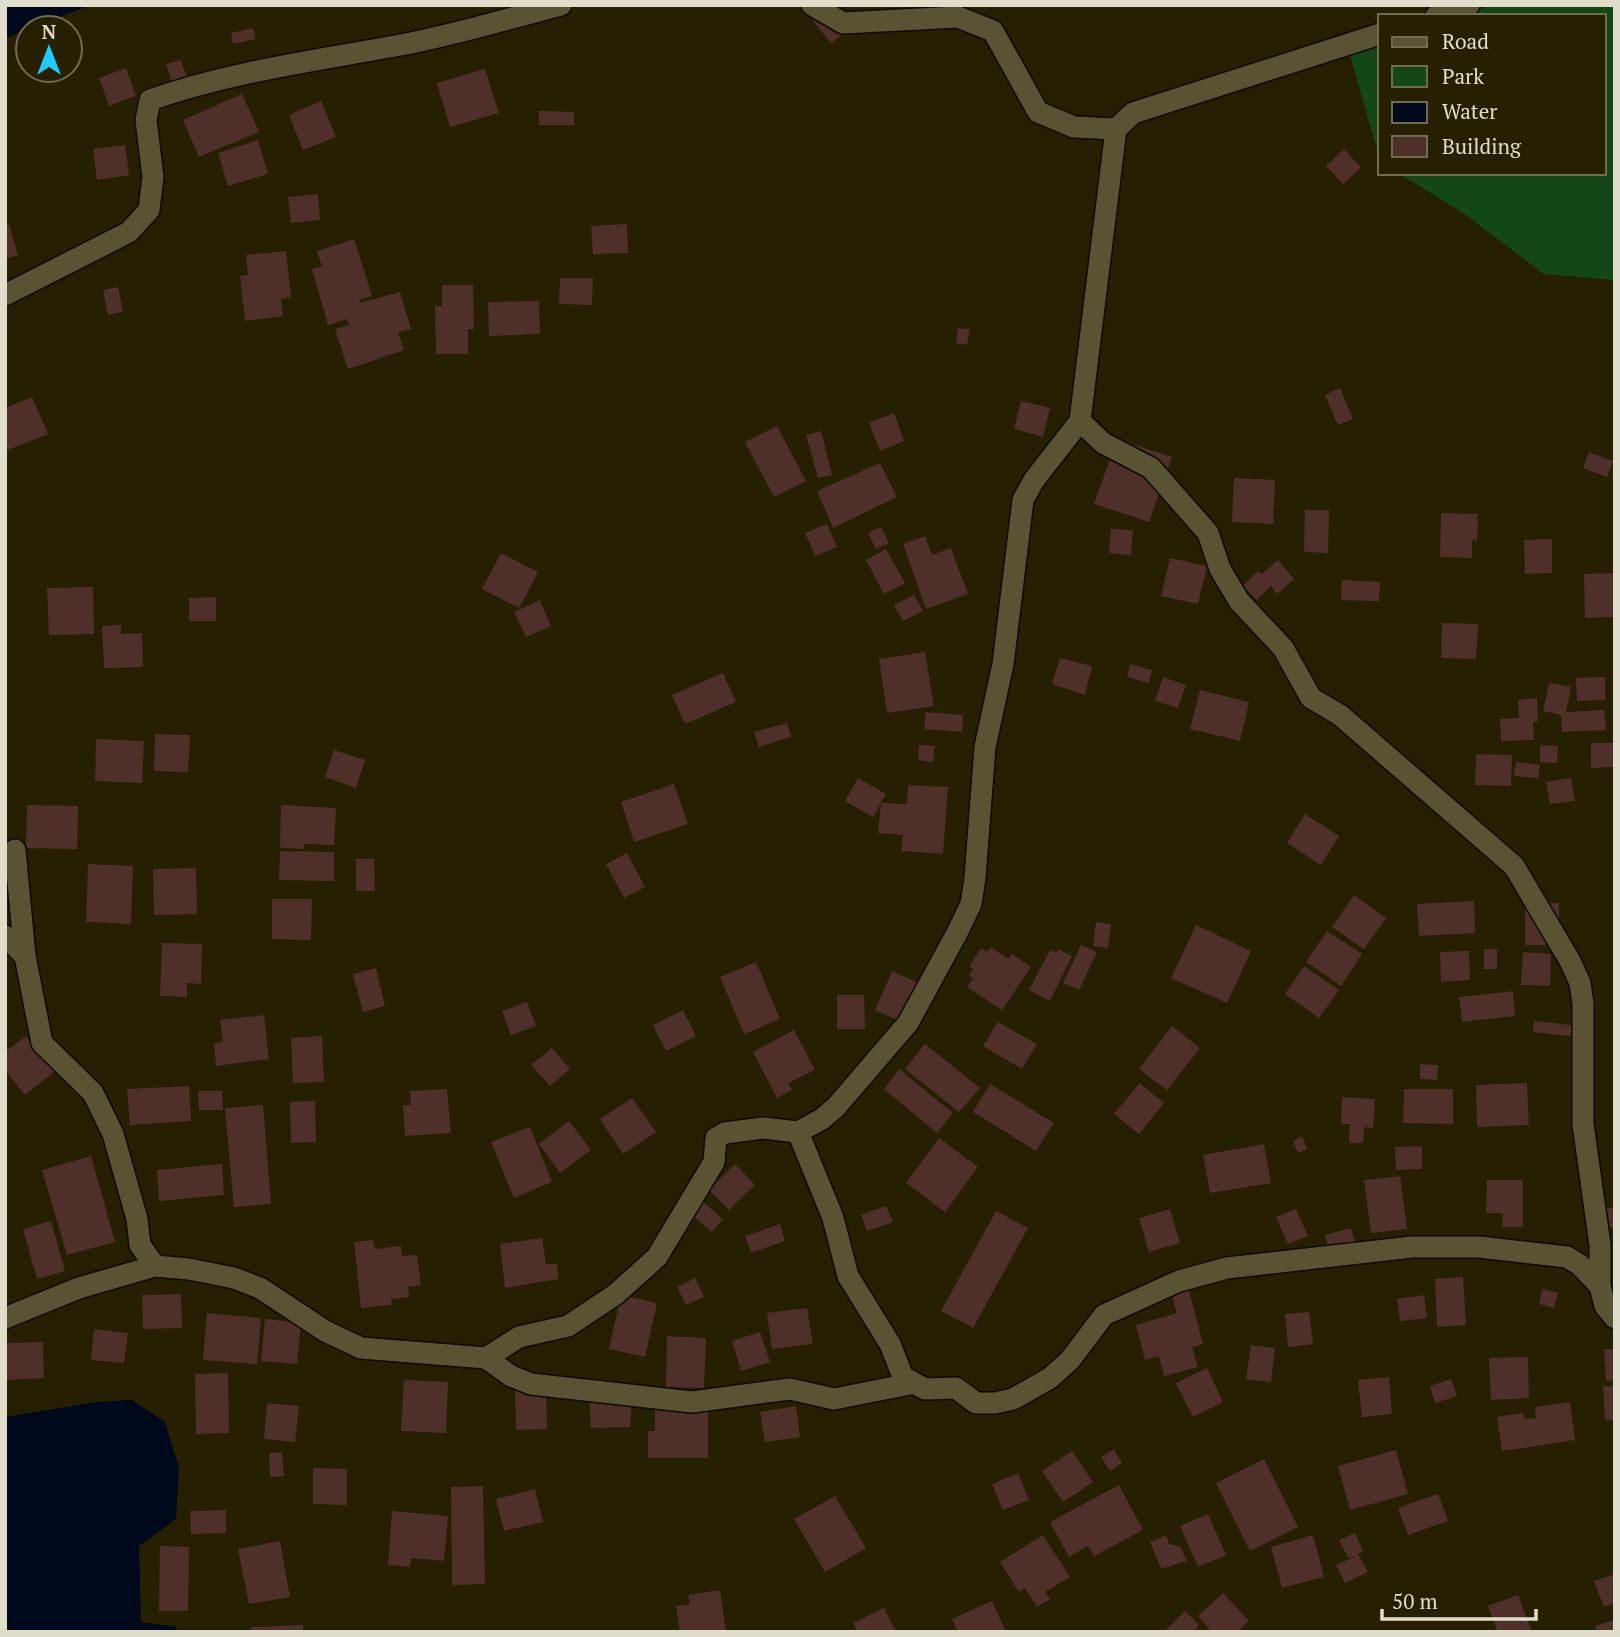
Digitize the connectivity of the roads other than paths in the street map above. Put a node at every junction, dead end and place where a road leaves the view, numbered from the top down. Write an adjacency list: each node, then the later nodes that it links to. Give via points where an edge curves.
1 (561, 5): 7 (street, via 397,46 304,60 150,100 146,120 153,177 149,210 129,232)
2 (812, 5): 6 (street, via 843,23 958,17 993,31 1038,112 1074,127)
3 (1469, 5): 4 (street)
4 (1442, 14)
5 (1378, 35): 6 (street, via 1133,113)
6 (1116, 129): 8 (street)
7 (5, 295)
8 (1080, 421): 12 (street, via 1023,500 1003,664 985,747 971,904 908,1023 836,1107); 14 (street, via 1103,443 1151,468 1208,533 1220,569 1239,601 1283,648 1311,698 1340,715 1514,866 1580,983 1583,1124 1600,1245)
9 (15, 850): 11 (street)
10 (5, 936): 11 (street)
11 (25, 956): 13 (street, via 42,1043 93,1093 113,1134 140,1245)
12 (798, 1132): 17 (street, via 763,1128 716,1138 714,1162 657,1257 616,1294 568,1326 519,1337); 18 (street, via 833,1218 848,1276)
13 (155, 1266): 15 (street, via 79,1287); 17 (street, via 212,1272 260,1288 325,1331 362,1348)
14 (1600, 1286): 16 (street, via 1605,1306); 18 (street, via 1567,1257 1479,1247 1412,1247 1227,1268 1179,1281 1104,1314 1070,1360 1050,1378 1013,1399 976,1403 956,1388 938,1390)
15 (5, 1318)
16 (1615, 1318)
17 (486, 1358): 18 (street, via 531,1384 664,1401 692,1402 790,1389 834,1399)
18 (910, 1384)

